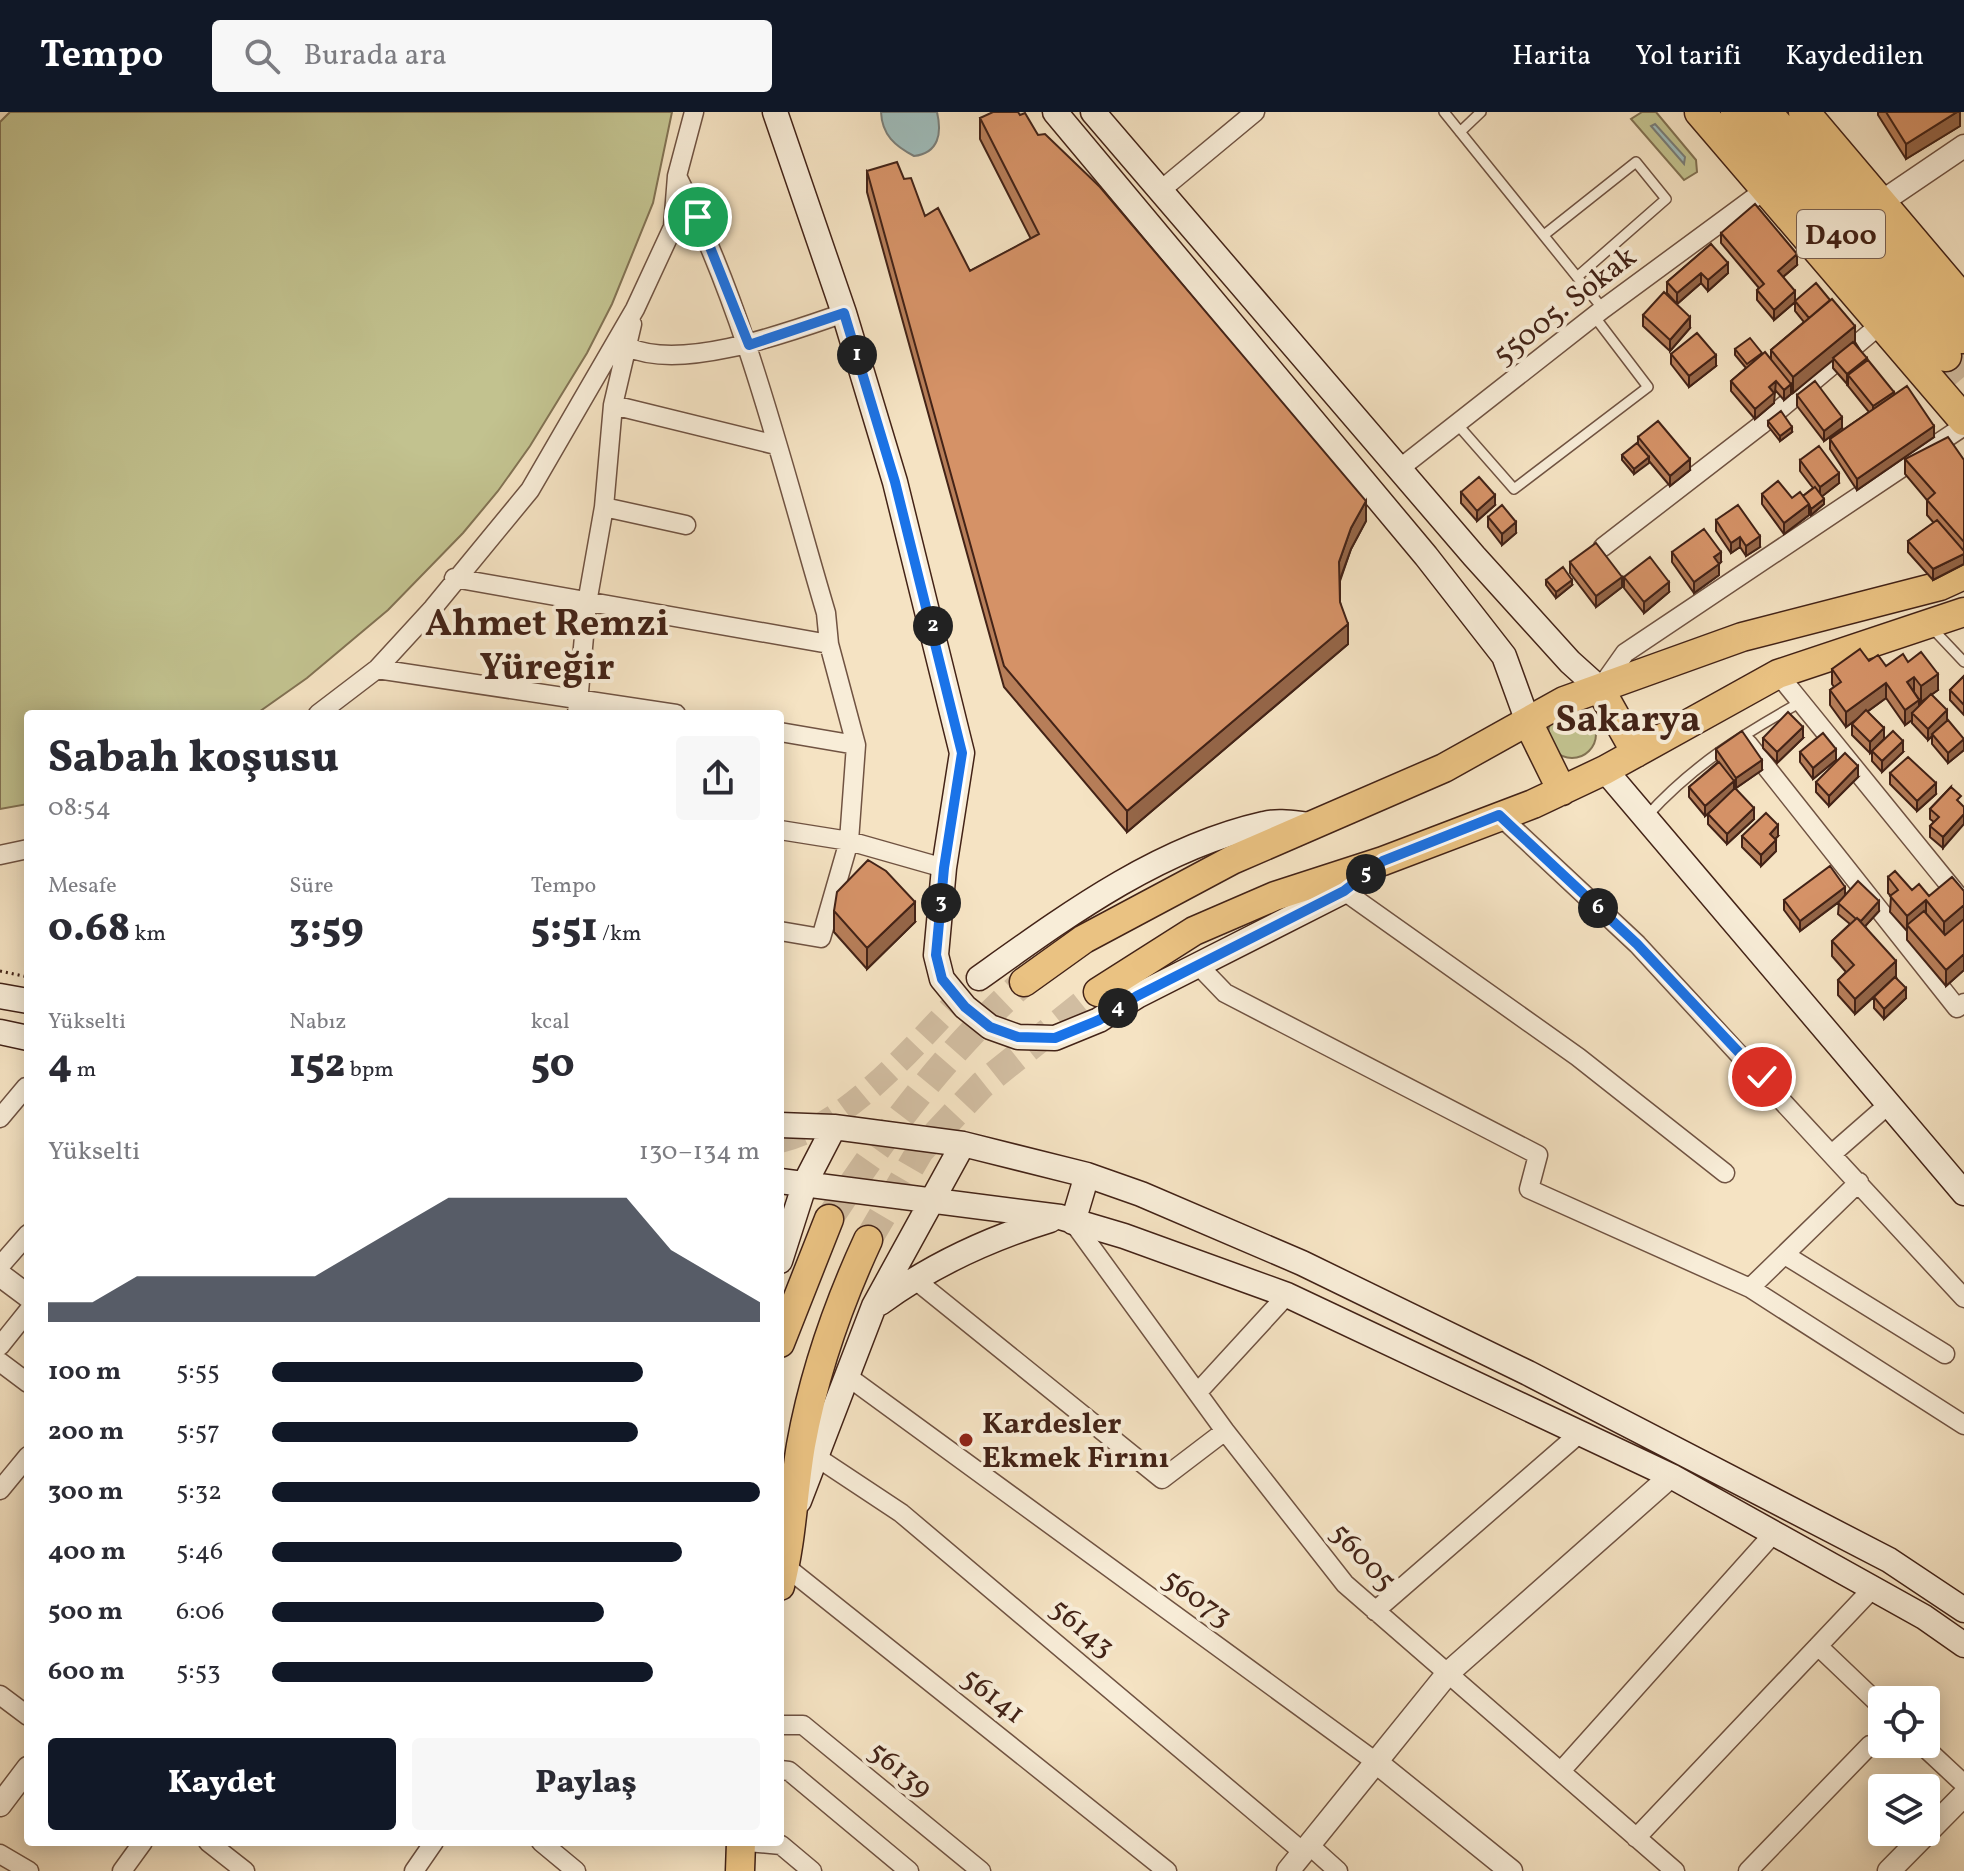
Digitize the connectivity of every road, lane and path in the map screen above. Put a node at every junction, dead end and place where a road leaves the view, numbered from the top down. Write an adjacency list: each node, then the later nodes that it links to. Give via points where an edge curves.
1 (694, 112): 14 (street)
2 (775, 112): 23 (main road)
3 (1055, 112): 51 (main road, via 1494,643 1504,656)
4 (1093, 112): 16 (main road)
5 (1255, 112): 16 (street)
6 (1444, 112): 12 (lane)
7 (1481, 112): 12 (lane)
8 (1700, 112): 15 (highway)
9 (1736, 112): 27 (highway, D400)
10 (1766, 112): 27 (highway, D400)
11 (1804, 112): 17 (highway)
12 (1460, 132): 18 (lane)
13 (1964, 147): 17 (street)
14 (677, 176): 21 (street, via 673,227); 25 (street)
15 (1766, 189): 22 (street, 55005. Sokak); 24 (highway)
16 (1161, 190): 33 (main road)
17 (1880, 203): 20 (highway)
18 (1544, 235): 19 (lane); 19 (lane, via 1636,162 1666,199)
19 (1577, 277): 22 (lane)
20 (1964, 301)
21 (635, 309): 26 (street); 38 (street, via 530,490)
22 (1599, 312): 31 (street, 55005. Sokak); 31 (lane, via 1648,387 1514,489)
23 (844, 313): 25 (street); 66 (main road, via 895,482 962,753)
24 (1881, 324): 27 (highway); 36 (street)
25 (749, 345): 26 (street, via 648,357); 32 (street)
26 (628, 347): 29 (street)
27 (1944, 356): 28 (highway, via 1952,391); 30 (highway)
28 (1964, 393)
29 (613, 405): 32 (street); 34 (street)
30 (1964, 423): 46 (street, via 1625,653)
31 (1457, 424): 33 (street, 55005. Sokak)
32 (776, 445): 42 (street, via 826,613)
33 (1399, 469): 46 (main road)
34 (604, 507): 35 (street); 39 (street)
35 (686, 525)
36 (1603, 547)
37 (1964, 575): 46 (main road, via 1940,586 1742,637)
38 (454, 578): 39 (street); 44 (street)
39 (587, 603): 42 (street); 48 (street)
40 (1964, 612): 41 (main road)
41 (1928, 623): 43 (lane); 45 (main road)
42 (829, 644): 54 (street)
43 (1964, 662)
44 (377, 669): 48 (street); 49 (street)
45 (1778, 674): 47 (street); 55 (main road)
46 (1600, 689): 51 (main road, via 1564,701); 55 (main road)
47 (1801, 702): 53 (lane); 68 (street)
48 (578, 706): 50 (street)
49 (323, 710)
50 (627, 710)
51 (1528, 722): 57 (main road); 60 (main road, via 1444,768)
52 (784, 733): 54 (street)
53 (1742, 735): 59 (lane, via 1700,764); 78 (street, via 1957,1008)
54 (856, 745): 62 (street)
55 (1636, 753): 56 (main road)
56 (1605, 770): 57 (main road); 59 (main road)
57 (1562, 791): 58 (main road)
58 (1499, 815): 65 (main road); 85 (street, via 1637,944)
59 (1645, 819): 80 (main road)
60 (1316, 825): 73 (main road, via 1267,823 1189,847 1075,911); 74 (main road, via 1232,860 1084,939)
61 (784, 831): 62 (street)
62 (849, 841): 66 (street); 69 (street, via 821,938)
63 (24, 850): 64 (street)
64 (0, 855)
65 (1383, 861): 67 (main road); 75 (main road, via 1275,896 1194,931)
66 (944, 868): 70 (main road, via 936,955 942,979 990,1027 1018,1037 1055,1038)
67 (1344, 891): 70 (main road); 86 (street, via 1578,1057)
68 (1964, 903)
69 (784, 932)
70 (1199, 966): 102 (street, via 1225,993 1538,1155 1529,1189)
71 (0, 971): 72 (path)
72 (24, 976)
73 (979, 978)
74 (1024, 982)
75 (1098, 992)
76 (0, 996): 77 (main road)
77 (24, 1000)
78 (1964, 1003)
79 (24, 1089): 81 (street)
80 (1889, 1104): 85 (street); 91 (main road)
81 (0, 1118)
82 (784, 1125): 83 (main road)
83 (834, 1127): 84 (main road); 90 (main road)
84 (963, 1144): 87 (main road); 92 (main road)
85 (1833, 1153): 89 (street)
86 (1725, 1173)
87 (1087, 1175): 94 (main road); 127 (main road, via 1302,1263 1528,1373 1889,1560)
88 (784, 1181): 90 (main road)
89 (1859, 1182): 98 (street); 105 (street)
90 (805, 1183): 92 (main road); 97 (main road)
91 (1964, 1193)
92 (935, 1199): 94 (main road); 106 (main road)
93 (829, 1219): 108 (main road)
94 (1067, 1219): 101 (main road, via 996,1236); 104 (main road); 114 (street, 56005)
95 (24, 1239): 99 (street)
96 (868, 1240): 122 (main road, via 818,1366)
97 (784, 1249)
98 (1785, 1255): 102 (street); 110 (street)
99 (0, 1266)
100 (0, 1275): 103 (street)
101 (913, 1278): 106 (main road); 116 (street, via 1162,1479)
102 (1750, 1288): 115 (street)
103 (24, 1293)
104 (1287, 1295): 114 (street); 117 (main road)
105 (1964, 1298)
106 (874, 1306): 112 (main road)
107 (24, 1316): 109 (street)
108 (784, 1333)
109 (0, 1346)
110 (1945, 1354)
111 (0, 1362): 113 (street)
112 (847, 1376): 118 (main road); 138 (street, 56073)
113 (24, 1380)
114 (1198, 1392): 116 (street, 56005)
115 (1964, 1425)
116 (1225, 1431): 128 (street, 56005, via 1345,1584)
117 (1580, 1433): 120 (main road); 128 (street)
118 (818, 1458): 122 (main road); 152 (street, 56143, via 901,1513)
119 (24, 1461): 121 (street)
120 (1671, 1476): 123 (main road); 131 (street)
121 (0, 1490)
122 (794, 1513): 124 (main road)
123 (1774, 1533): 126 (main road); 140 (street)
124 (784, 1570)
125 (784, 1577): 163 (street, 56141)
126 (1873, 1588): 129 (main road); 130 (street)
127 (1964, 1610)
128 (1375, 1611): 131 (street, 56005)
129 (1964, 1645)
130 (1818, 1646): 132 (street); 145 (street)
131 (1448, 1673): 138 (street); 140 (street, 56005)
132 (1868, 1694)
133 (0, 1695): 134 (street)
134 (24, 1713)
135 (784, 1725): 162 (street, 56139, via 803,1725)
136 (1868, 1747): 168 (street)
137 (1936, 1758): 142 (street)
138 (1376, 1762): 152 (street); 166 (street, 56073)
139 (784, 1770): 161 (street)
140 (1561, 1771): 145 (street, 56005)
141 (24, 1773): 144 (street)
142 (1964, 1784)
143 (1964, 1795): 169 (street)
144 (0, 1805)
145 (1636, 1838): 167 (street, 56005)
146 (140, 1846): 156 (street)
147 (213, 1846): 157 (street)
148 (432, 1846): 154 (street)
149 (546, 1846): 158 (street)
150 (741, 1846): 159 (main road)
151 (782, 1846): 160 (street)
152 (1306, 1849): 164 (street); 165 (street, 56143)
153 (0, 1854): 155 (street)
154 (423, 1867)
155 (29, 1871)
156 (122, 1871)
157 (245, 1871)
158 (576, 1871)
159 (740, 1871)
160 (812, 1871)
161 (909, 1871)
162 (981, 1871)
163 (1167, 1871)
164 (1288, 1871)
165 (1338, 1871)
166 (1511, 1871)
167 (1675, 1871)
168 (1748, 1871)
169 (1889, 1871)

